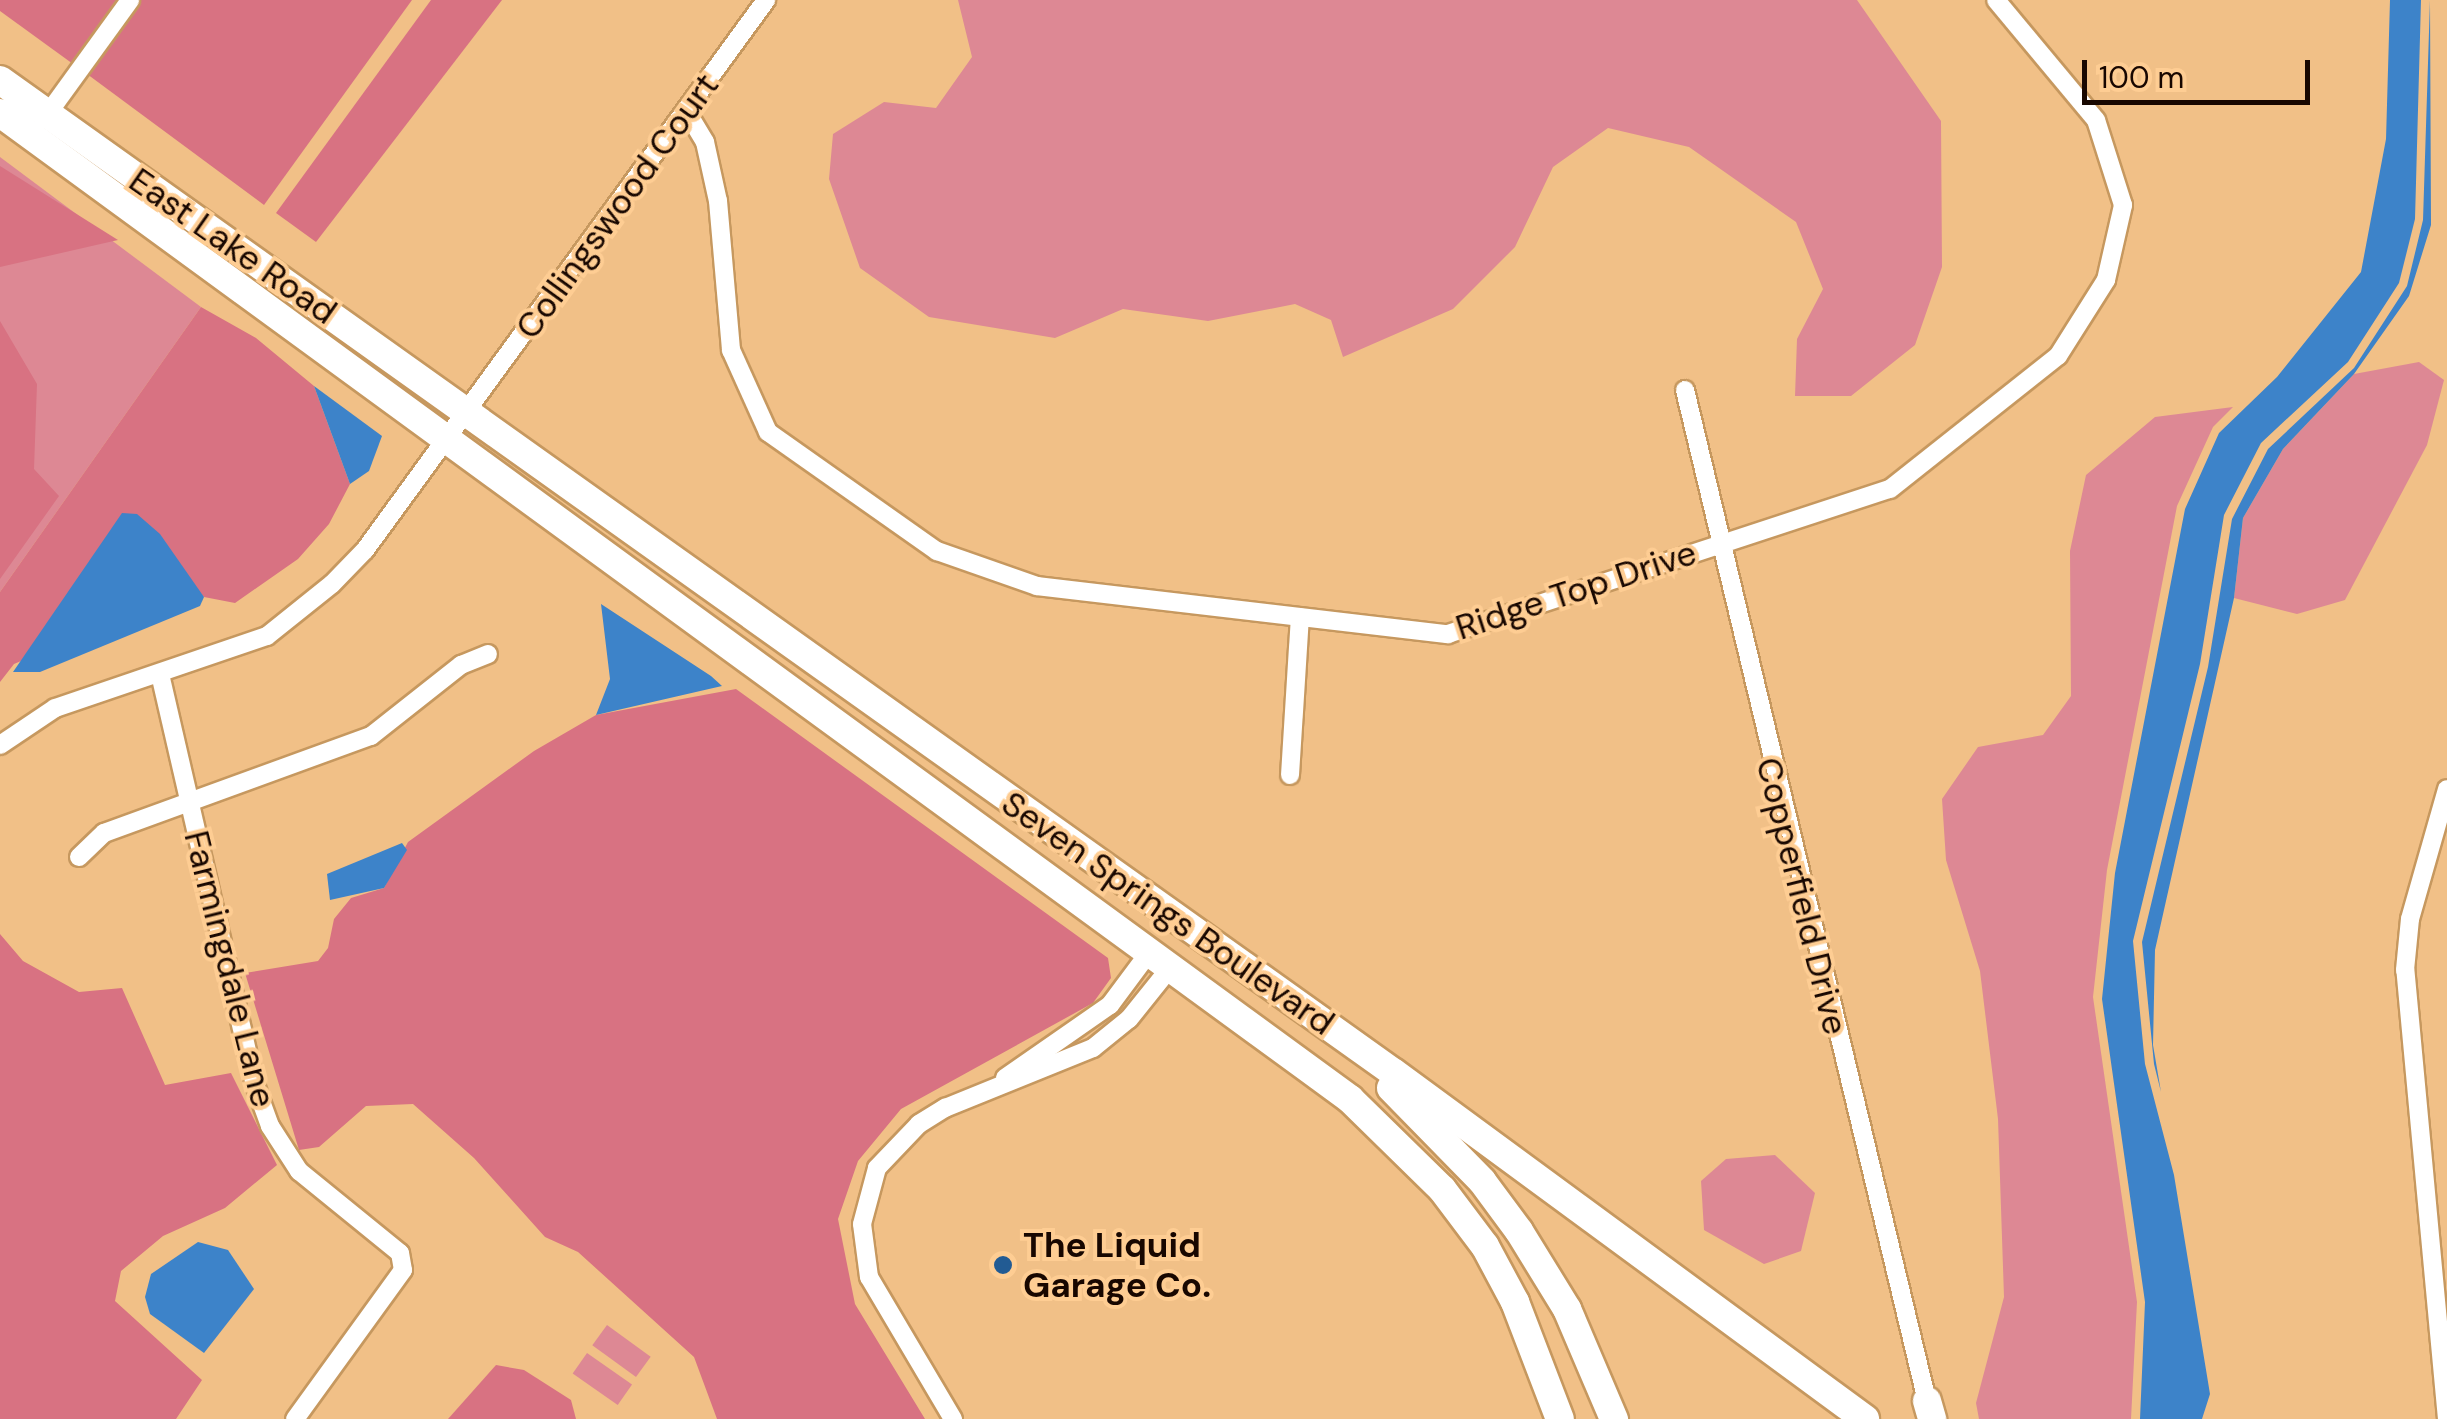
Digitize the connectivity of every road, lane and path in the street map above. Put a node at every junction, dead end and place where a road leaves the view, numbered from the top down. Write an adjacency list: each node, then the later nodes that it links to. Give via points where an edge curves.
1 (130, 0): 7 (street)
2 (766, 0): 5 (street, Collingswood Court)
3 (1996, 0): 12 (street, Ridge Top Drive, via 2096,120 2123,205 2106,280 2058,356 1890,489)
4 (0, 80): 7 (main road, East Lake Road)
5 (687, 112): 10 (street, Collingswood Court); 13 (street, Ridge Top Drive, via 705,142 718,201 730,350 768,432 937,551 970,563 1037,586)
6 (0, 113): 7 (main road, East Lake Road)
7 (40, 124): 8 (main road, East Lake Road)
8 (233, 262): 10 (main road, East Lake Road); 11 (main road, East Lake Road)
9 (1685, 390): 12 (street, Copperfield Drive)
10 (467, 412): 11 (street, Collingswood Court); 22 (main road, Seven Springs Boulevard)
11 (446, 439): 15 (street, Collingswood Court, via 366,550 332,584 267,636); 23 (main road, Seven Springs Boulevard)
12 (1718, 545): 13 (street, Ridge Top Drive, via 1448,634); 25 (street, Copperfield Drive)
13 (1300, 617): 17 (street)
14 (488, 654): 19 (street, via 460,665 371,736)
15 (160, 674): 16 (street, Collingswood Court, via 56,708); 19 (street, Farmingdale Lane)
16 (0, 745)
17 (1290, 775)
18 (2447, 789): 20 (street)
19 (188, 800): 21 (street, via 104,833); 26 (street, Farmingdale Lane, via 270,1126 299,1171 400,1253 403,1270)
20 (2443, 820): 24 (street, via 2410,919 2405,970)
21 (79, 858)
22 (1101, 867): 29 (main road, via 1356,1059 1433,1128 1535,1254); 30 (main road, Seven Springs Boulevard)
23 (1158, 961): 27 (street, via 1130,1019 1093,1048 1000,1082 918,1124 877,1168 862,1224 868,1277); 28 (main road, Seven Springs Boulevard, via 1350,1099 1442,1189 1485,1246 1515,1302)
24 (2442, 1328): 31 (street)
25 (1928, 1413)
26 (295, 1419)
27 (953, 1419)
28 (1560, 1419)
29 (1614, 1419)
30 (1865, 1419)
31 (2447, 1419)

